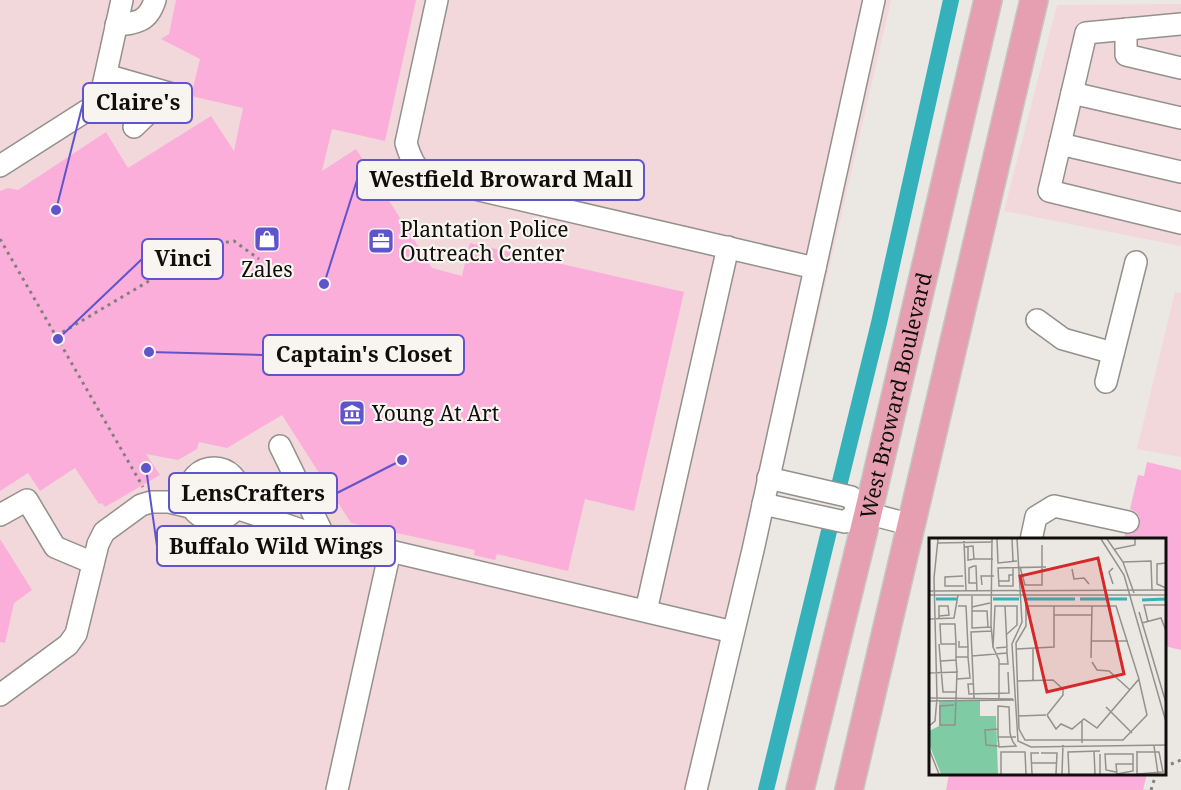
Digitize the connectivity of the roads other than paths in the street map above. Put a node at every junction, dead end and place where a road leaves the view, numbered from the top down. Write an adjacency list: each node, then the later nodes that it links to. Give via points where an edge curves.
1 (122, 0): 8 (lane)
2 (154, 0): 8 (lane, via 151,12 136,23)
3 (437, 0): 19 (lane, via 406,143 420,173)
4 (874, 0): 21 (lane)
5 (988, 0): 30 (main road, West Broward Boulevard)
6 (1034, 0): 33 (main road)
7 (1181, 24): 9 (lane)
8 (116, 25): 11 (lane)
9 (1126, 29): 10 (lane, via 1126,55); 12 (lane, via 1086,33)
10 (1181, 68)
11 (106, 75): 14 (lane, via 169,93); 16 (lane, via 94,106)
12 (1072, 93): 13 (lane); 15 (lane)
13 (1181, 118)
14 (135, 127)
15 (1060, 144): 17 (lane); 18 (lane, via 1049,191)
16 (0, 165)
17 (1181, 172)
18 (1181, 223)
19 (728, 248): 21 (lane); 38 (lane)
20 (1136, 262): 23 (lane)
21 (815, 268): 26 (lane)
22 (1037, 320): 23 (lane, via 1063,339)
23 (1113, 353): 24 (lane)
24 (1106, 382)
25 (280, 446): 34 (lane)
26 (768, 478): 27 (lane); 30 (lane, via 851,497)
27 (763, 504): 30 (lane, via 845,522); 39 (lane)
28 (190, 507): 29 (lane, via 204,519 213,520 230,516); 29 (lane, via 190,482 195,475 219,467 238,483 240,501); 37 (lane, via 169,502 141,505 104,532)
29 (236, 508): 34 (lane)
30 (863, 512): 33 (lane); 43 (main road, West Broward Boulevard)
31 (0, 515): 37 (lane, via 27,500 56,547)
32 (1128, 522): 35 (lane, via 1054,506 1036,517)
33 (912, 525): 44 (main road)
34 (326, 538): 36 (lane)
35 (1031, 538)
36 (390, 551): 38 (lane); 41 (lane)
37 (93, 563): 40 (lane, via 76,634 68,645)
38 (646, 611): 39 (lane)
39 (733, 632): 42 (lane)
40 (0, 695)
41 (337, 790)
42 (696, 790)
43 (800, 790)
44 (849, 790)

